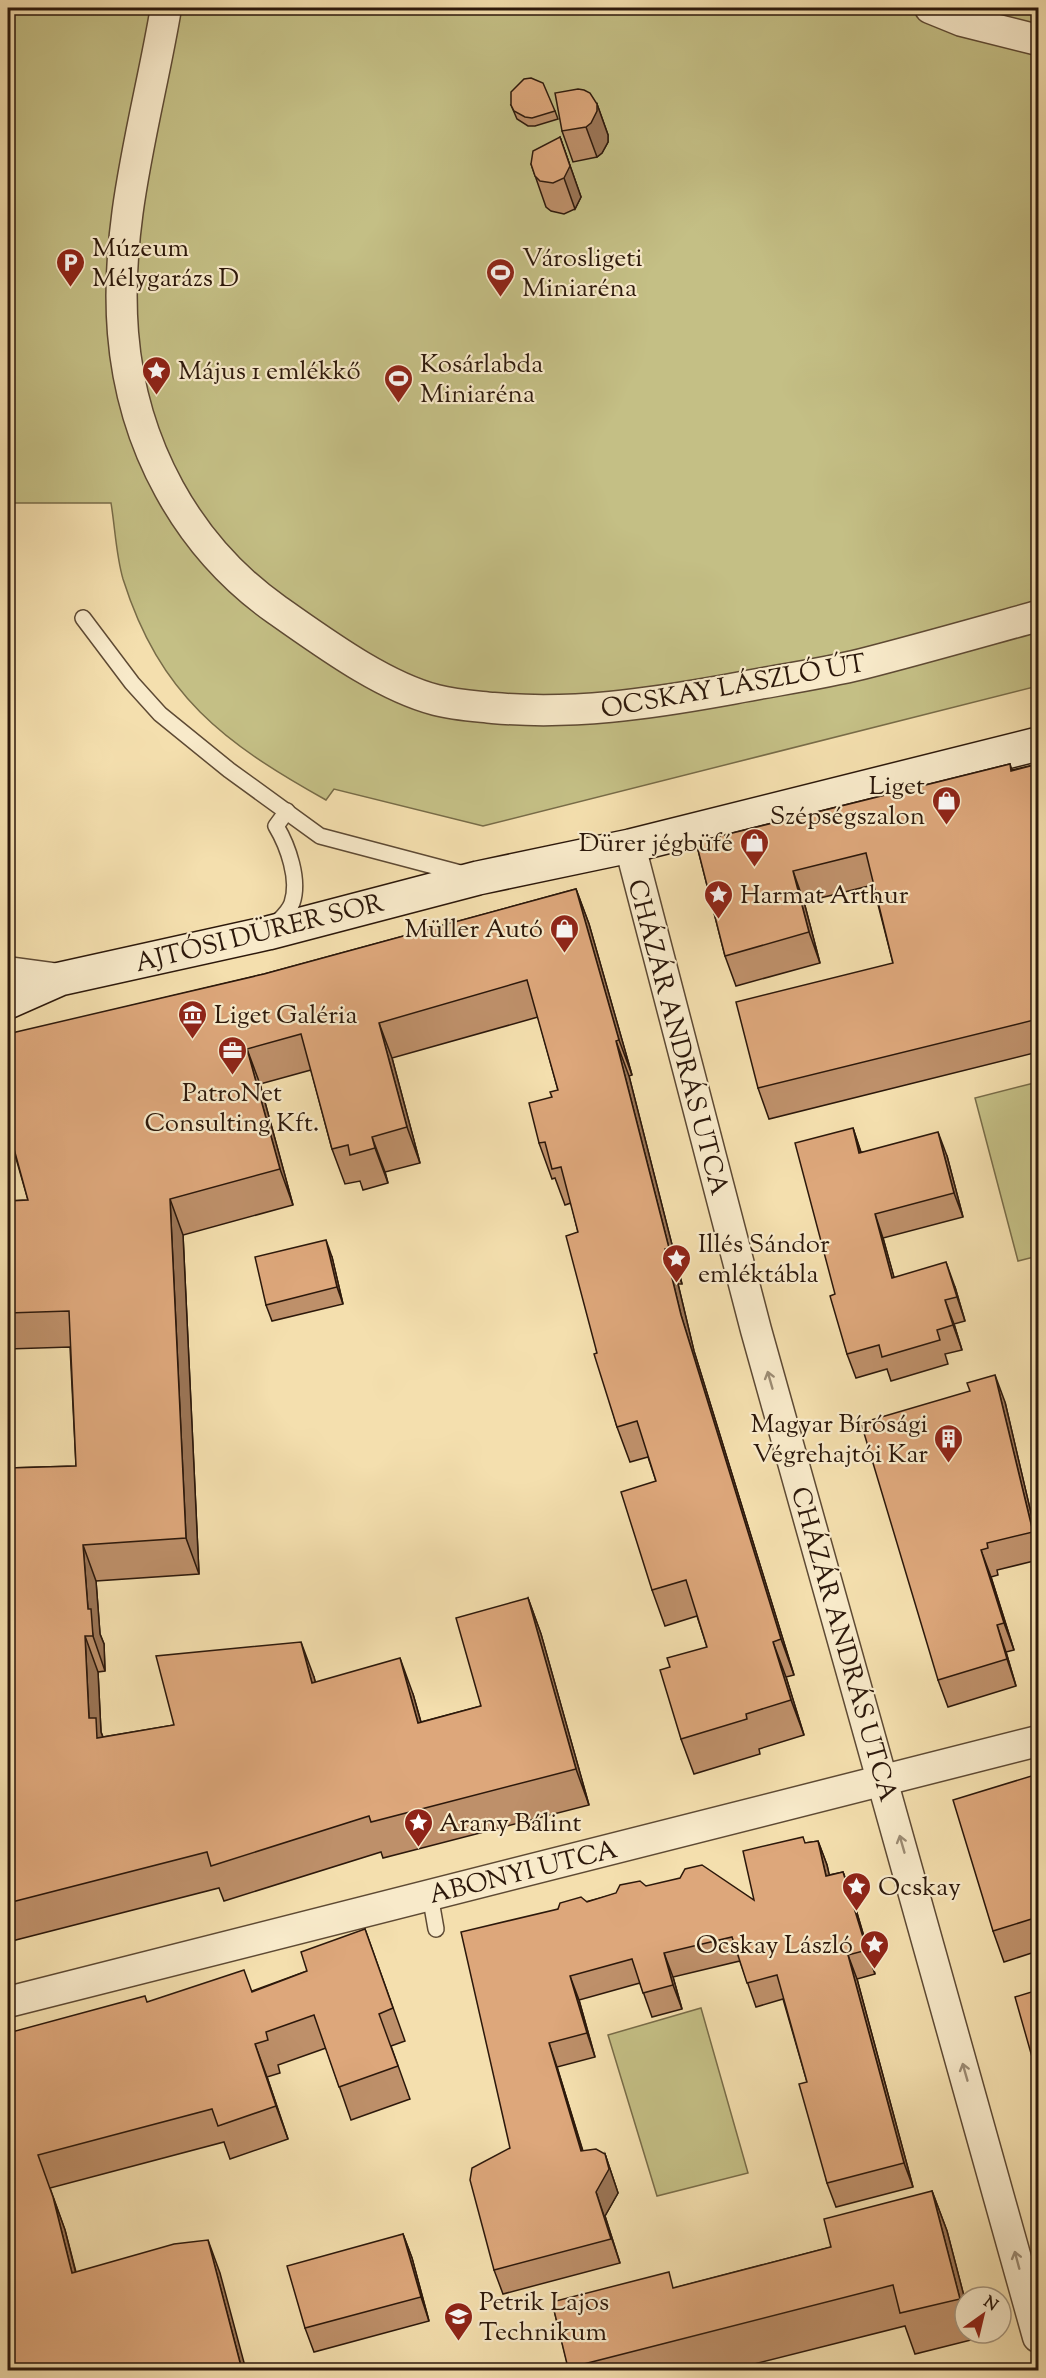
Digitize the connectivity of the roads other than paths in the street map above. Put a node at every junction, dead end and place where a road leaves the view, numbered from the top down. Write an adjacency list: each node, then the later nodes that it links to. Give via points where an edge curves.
1 (166, 8): 4 (street, OCSKAY LÁSZLÓ ÚT, via 128,208 122,281 123,336 134,396 162,478 181,513 212,554 261,598 347,658 432,700 557,712 648,704 859,665)
2 (930, 8): 3 (street, via 962,21)
3 (1038, 40)
4 (1038, 616)
5 (83, 618): 7 (lane, via 160,714)
6 (1038, 744): 8 (street, AJTÓSI DÜRER SOR)
7 (287, 811): 9 (lane, via 320,836); 10 (lane, via 276,826 285,842 295,889 291,906)
8 (630, 846): 9 (street, AJTÓSI DÜRER SOR); 15 (street, CHÁZÁR ANDRÁS UTCA, one-way to 8, via 756,1330)
9 (478, 878): 10 (street, AJTÓSI DÜRER SOR)
10 (268, 933): 12 (street, AJTÓSI DÜRER SOR)
11 (8, 972): 12 (street)
12 (60, 979): 13 (street, AJTÓSI DÜRER SOR)
13 (8, 1002)
14 (1038, 1741): 15 (street, ABONYI UTCA)
15 (884, 1779): 16 (street, ABONYI UTCA); 19 (street, CHÁZÁR ANDRÁS UTCA, one-way to 15)
16 (430, 1895): 17 (lane); 18 (street, ABONYI UTCA)
17 (436, 1929)
18 (8, 2002)
19 (1038, 2337)

